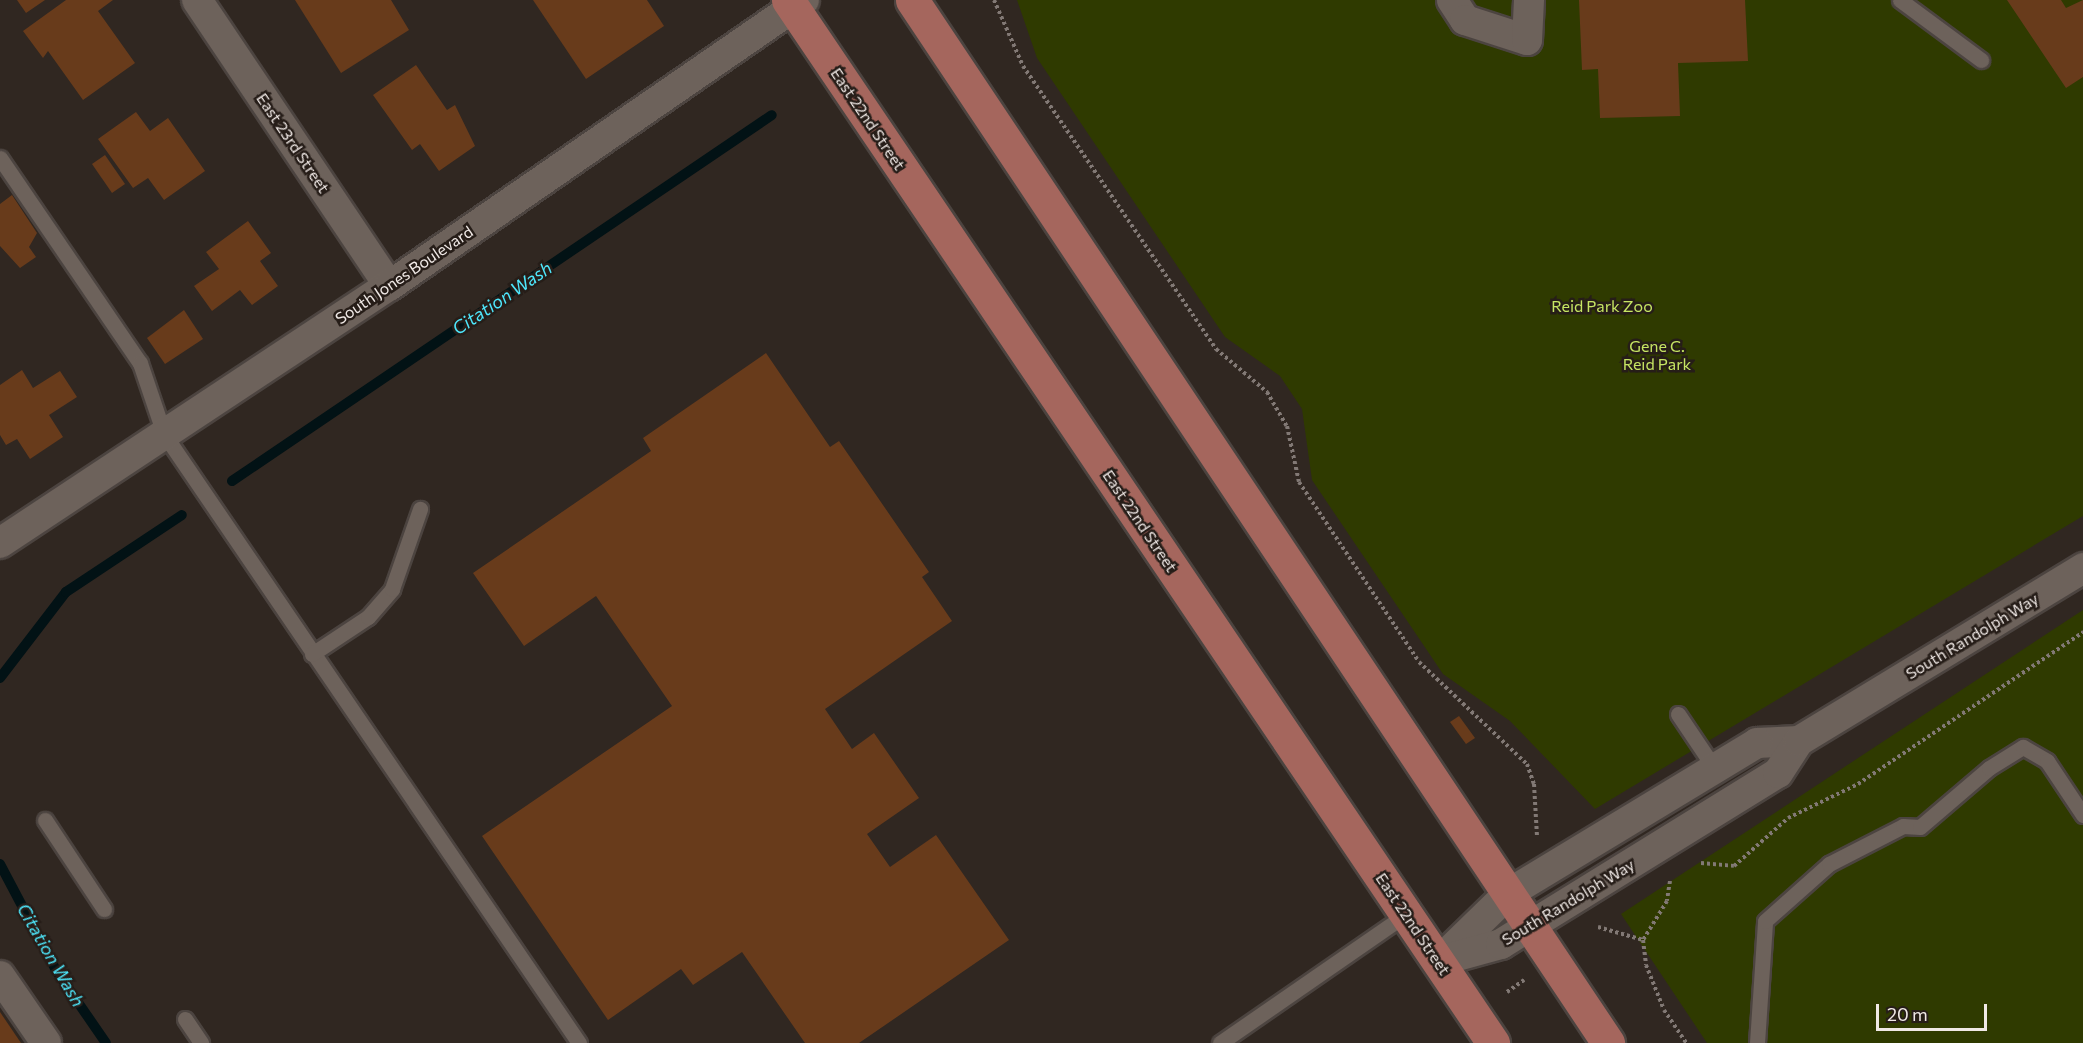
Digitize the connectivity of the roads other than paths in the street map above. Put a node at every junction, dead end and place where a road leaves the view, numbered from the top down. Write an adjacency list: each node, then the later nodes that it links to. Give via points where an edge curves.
1 (197, 0): 9 (street, East 23rd Street)
2 (912, 0): 20 (main road)
3 (1452, 0): 4 (street, via 1465,20 1527,40)
4 (1529, 0)
5 (1900, 0): 7 (lane)
6 (795, 3): 9 (street, South Jones Boulevard); 22 (main road, East 22nd Street)
7 (1981, 60)
8 (0, 158): 10 (lane, via 140,363)
9 (389, 286): 10 (street, South Jones Boulevard)
10 (164, 434): 12 (street, South Jones Boulevard); 14 (lane)
11 (420, 509): 14 (lane, via 392,589 368,617)
12 (0, 543)
13 (2083, 568): 16 (street, South Randolph Way)
14 (312, 654): 29 (lane)
15 (1678, 714): 17 (lane)
16 (1799, 741): 17 (street, South Randolph Way, via 1757,743); 23 (street, South Randolph Way, via 1778,773)
17 (1714, 769): 20 (street, South Randolph Way)
18 (2083, 815): 33 (lane, via 2047,761 2023,747 1989,768 1920,827 1903,826 1829,864 1765,921)
19 (45, 820): 21 (lane)
20 (1508, 894): 23 (main road); 24 (street, South Randolph Way)
21 (104, 909)
22 (1406, 914): 24 (main road, East 22nd Street); 30 (lane)
23 (1530, 926): 24 (street, South Randolph Way, via 1501,944); 32 (main road)
24 (1439, 961): 31 (main road, East 22nd Street)
25 (0, 976): 27 (street)
26 (185, 1019): 28 (lane)
27 (46, 1043)
28 (201, 1043)
29 (579, 1043)
30 (1220, 1043)
31 (1493, 1043)
32 (1608, 1043)
33 (1757, 1043)

